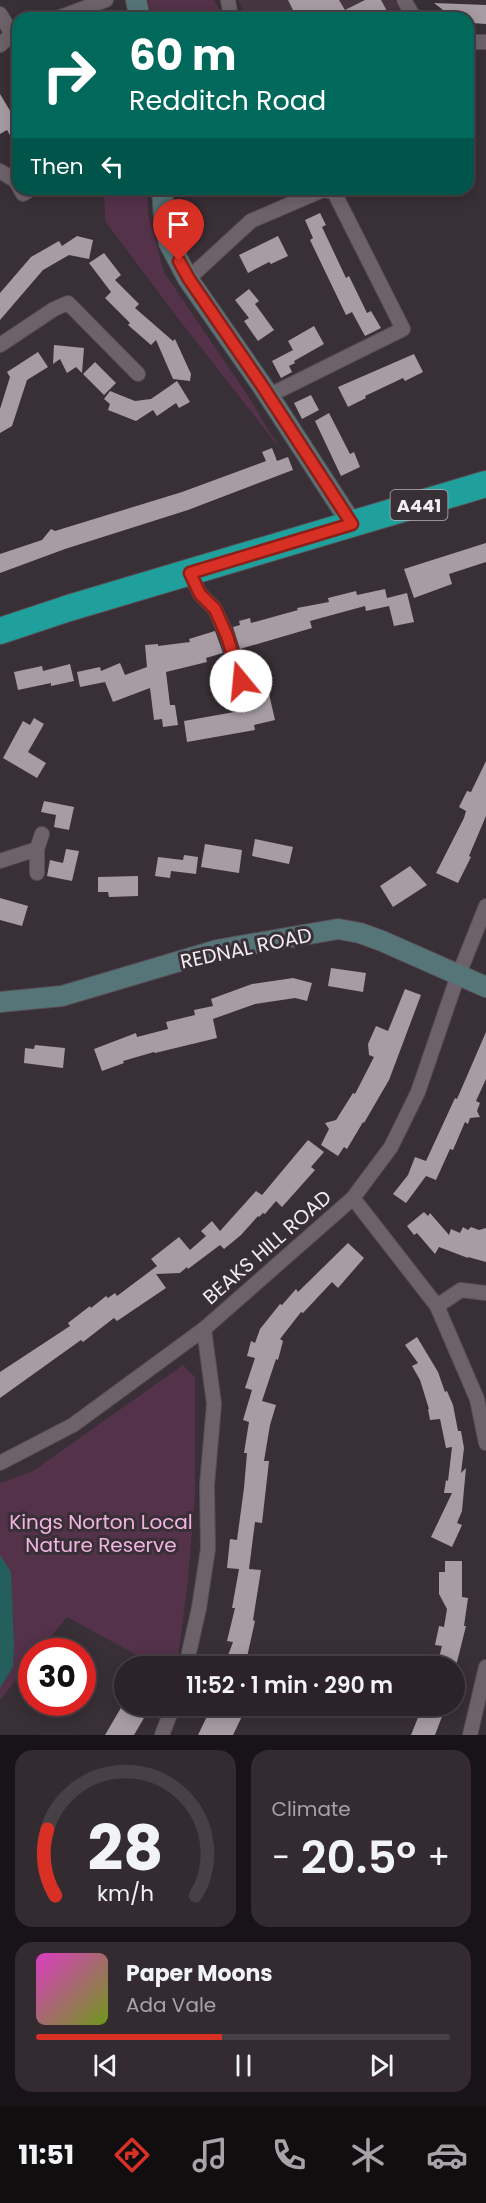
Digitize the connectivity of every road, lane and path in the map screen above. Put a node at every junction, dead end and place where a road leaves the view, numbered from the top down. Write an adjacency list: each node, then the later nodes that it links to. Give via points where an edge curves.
1 (106, 0): 2 (street)
2 (74, 12)
3 (0, 14): 4 (street)
4 (12, 29)
5 (12, 35): 6 (street)
6 (0, 45)
7 (162, 195): 10 (street, via 169,243)
8 (311, 195): 10 (street, via 251,221)
9 (336, 195): 13 (street, via 403,328)
10 (189, 279): 13 (street)
11 (1, 346): 12 (street, via 68,303)
12 (138, 374)
13 (268, 396): 15 (street)
14 (486, 484): 15 (highway, A441)
15 (352, 524): 16 (highway, A441)
16 (190, 573): 17 (highway, A441); 19 (street, via 200,594 215,609)
17 (0, 631)
18 (260, 676): 19 (street)
19 (241, 681): 20 (street)
20 (222, 689)
21 (42, 834): 22 (street)
22 (37, 849): 23 (street); 24 (street)
23 (0, 861)
24 (37, 873)
25 (486, 906): 26 (street, BEAKS HILL ROAD)
26 (460, 975): 27 (street, REDNAL ROAD); 28 (street, REDNAL ROAD, via 360,933 338,929 217,950 62,996); 29 (street, BEAKS HILL ROAD, via 418,1092 391,1147)
27 (486, 987)
28 (0, 1002)
29 (353, 1198): 31 (street); 32 (street, BEAKS HILL ROAD)
30 (486, 1293): 31 (street, via 461,1290)
31 (437, 1305): 33 (street, via 477,1399)
32 (204, 1329): 34 (street, BEAKS HILL ROAD, via 73,1425); 35 (street, via 214,1404 207,1485 208,1549)
33 (486, 1443)
34 (0, 1463)
35 (188, 1656)
36 (486, 1667): 39 (street)
37 (169, 1716): 38 (street)
38 (162, 1735)
39 (470, 1735)

